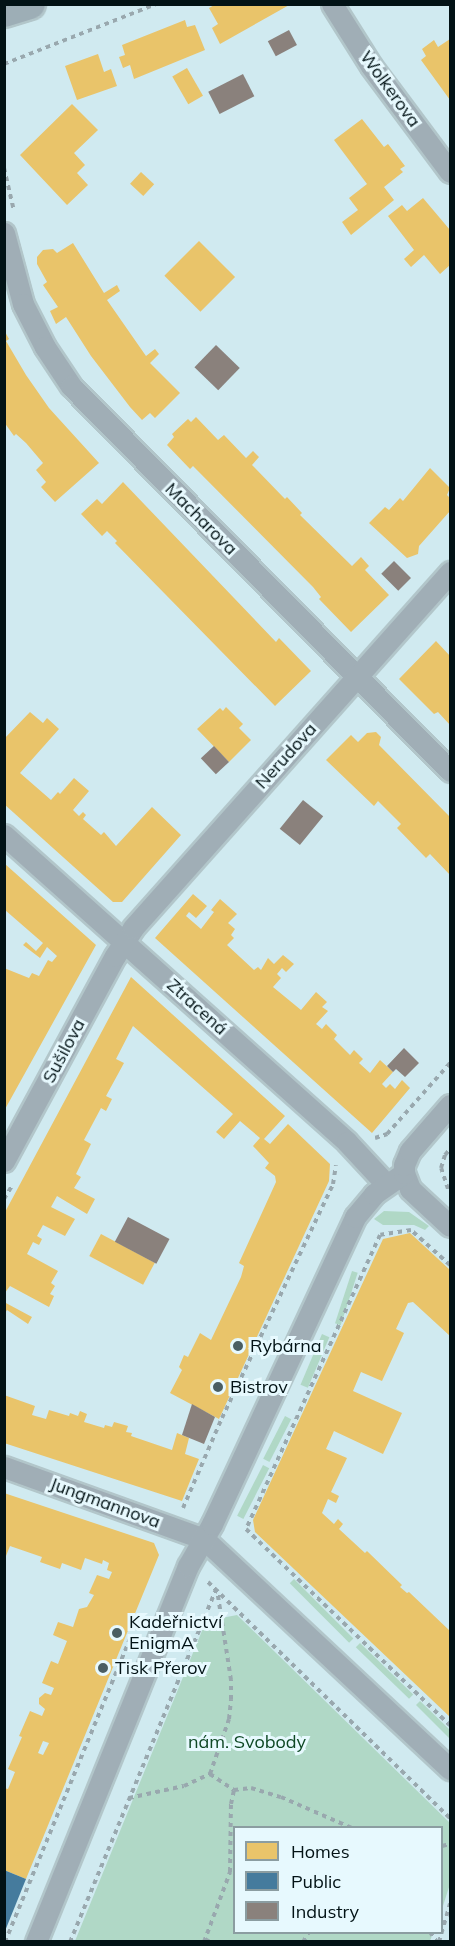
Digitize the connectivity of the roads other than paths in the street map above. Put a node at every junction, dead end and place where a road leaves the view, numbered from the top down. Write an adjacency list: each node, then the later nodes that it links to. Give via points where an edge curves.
1 (30, 4): 3 (main road)
2 (332, 4): 4 (street, Wolkerova, via 371,66)
3 (4, 12)
4 (450, 172)
5 (10, 227): 7 (street, Macharova, via 23,304 71,386)
6 (450, 572): 7 (street, Nerudova)
7 (357, 677): 8 (street, Macharova); 10 (street, Nerudova)
8 (450, 771)
9 (4, 834): 10 (street, Ztracená)
10 (124, 941): 12 (street, Sušilova); 14 (street, Ztracená, via 346,1142)
11 (450, 1105): 13 (street, via 410,1151)
12 (10, 1170)
13 (404, 1173): 14 (street); 15 (street, via 410,1189)
14 (386, 1184): 17 (street, via 355,1217)
15 (450, 1226)
16 (4, 1467): 17 (street, Jungmannova)
17 (204, 1539): 18 (street); 19 (street, via 188,1566)
18 (450, 1769)
19 (36, 1941)

